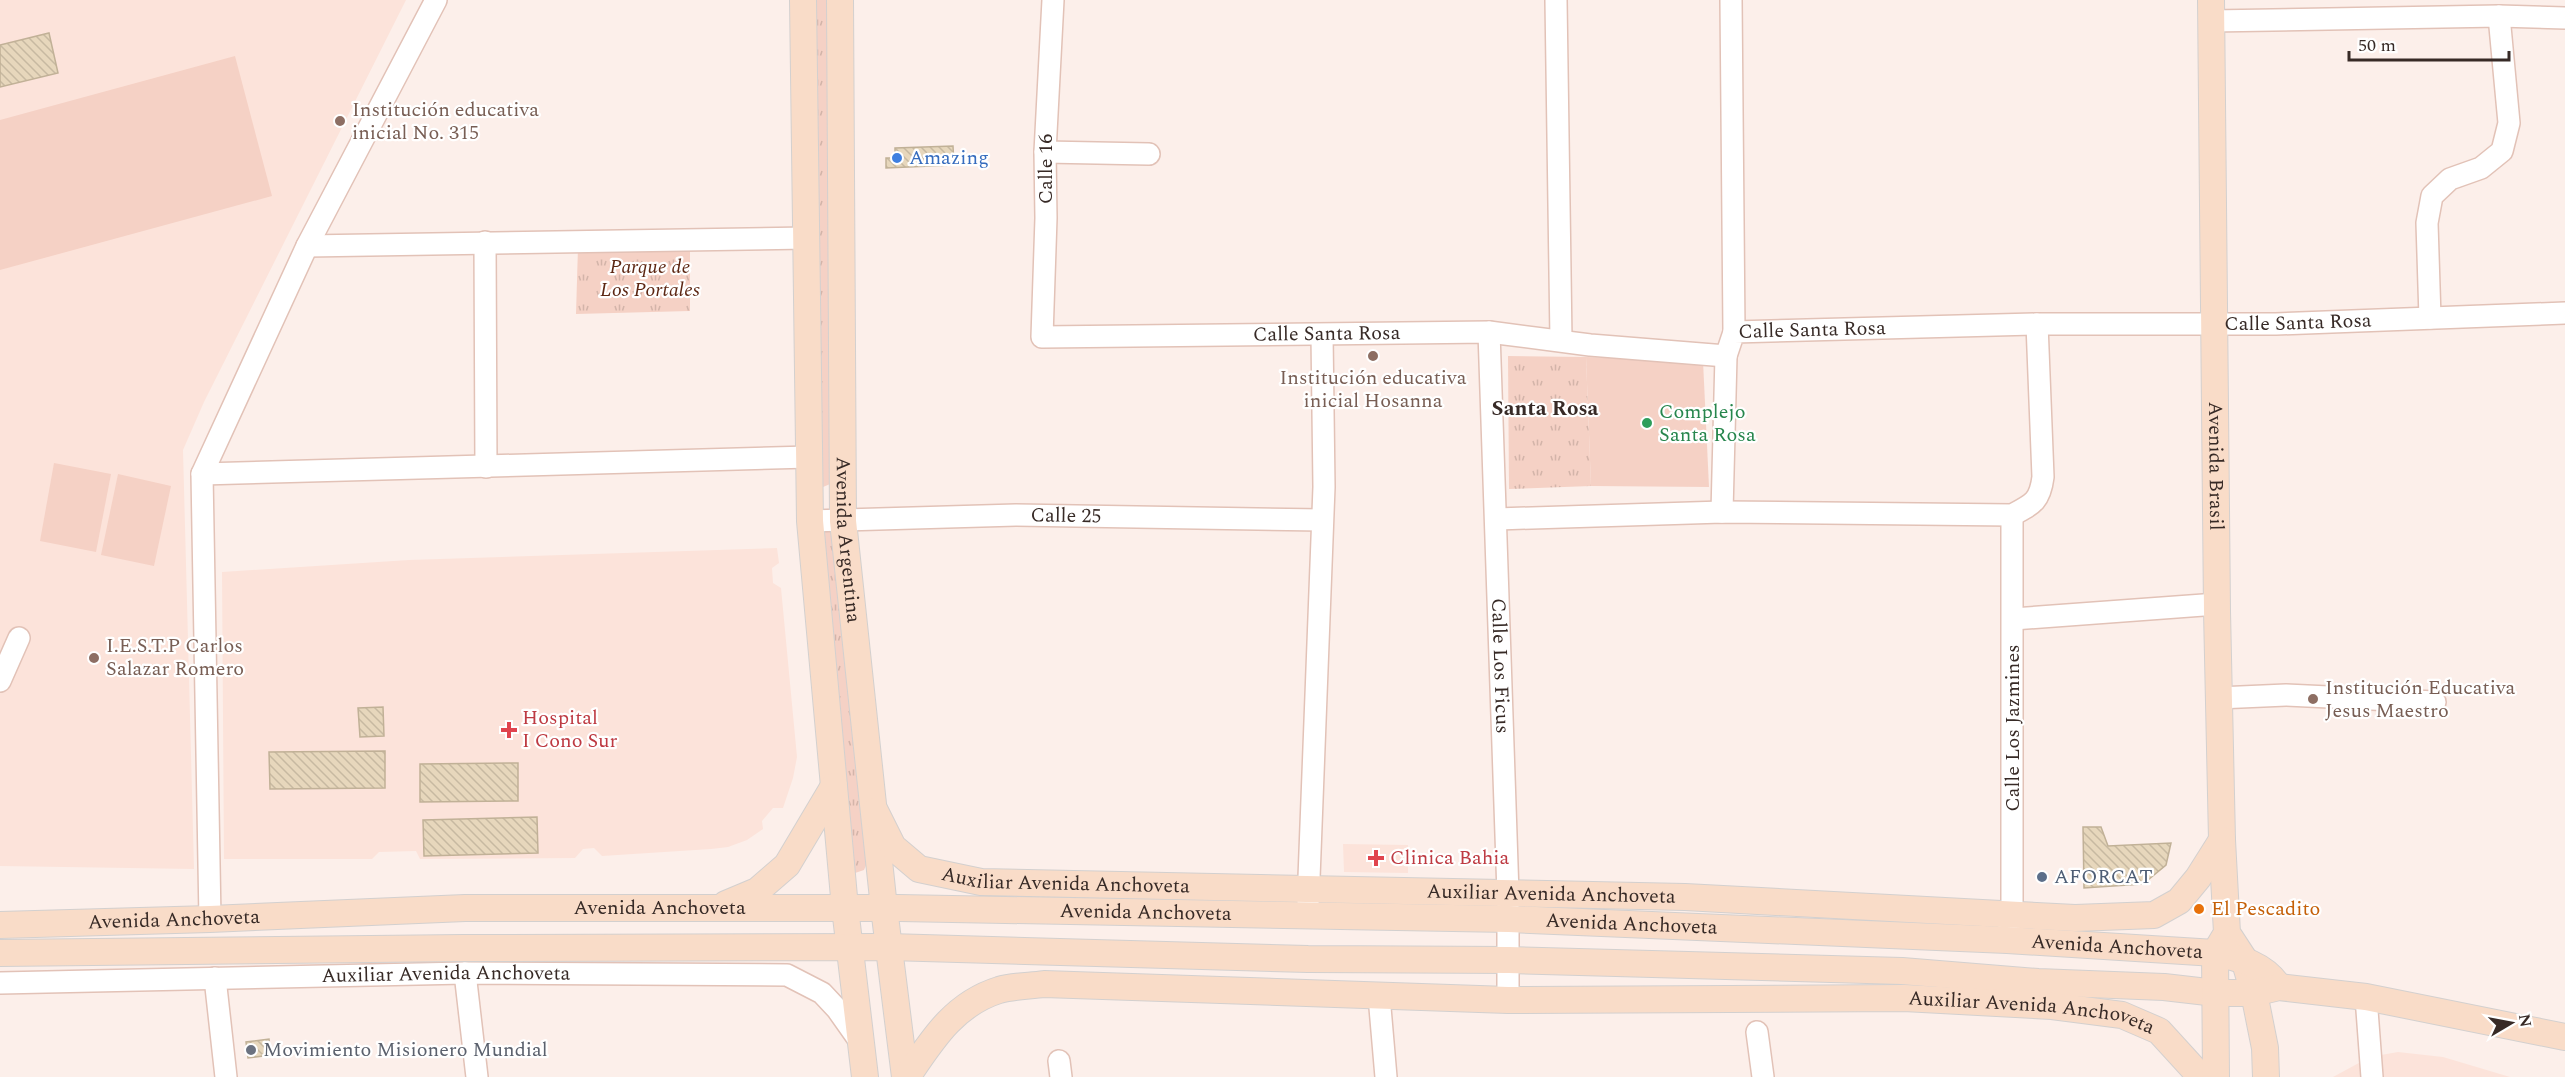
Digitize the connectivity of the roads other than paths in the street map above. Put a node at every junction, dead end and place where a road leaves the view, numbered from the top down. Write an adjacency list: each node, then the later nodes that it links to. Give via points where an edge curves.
1 (436, 0): 14 (street)
2 (803, 0): 12 (main road, Avenida Argentina)
3 (840, 0): 31 (main road, Avenida Argentina)
4 (1053, 0): 10 (street, Calle 16)
5 (1556, 0): 23 (street)
6 (1731, 0): 19 (street)
7 (2211, 11): 8 (street); 17 (main road, Avenida Brasil)
8 (2499, 16): 9 (street); 16 (street, via 2509,123 2502,151 2481,168 2450,179 2432,196 2427,223)
9 (2565, 18)
10 (1045, 152): 11 (street); 22 (street, Calle 16)
11 (1149, 154)
12 (807, 238): 13 (street); 25 (main road, Avenida Argentina)
13 (485, 242): 14 (street); 26 (street)
14 (307, 246): 27 (street)
15 (2565, 313): 16 (street, Calle Santa Rosa)
16 (2430, 318): 17 (street, Calle Santa Rosa)
17 (2215, 323): 18 (street, Calle Santa Rosa); 34 (main road, Avenida Brasil)
18 (2037, 324): 19 (street, Calle Santa Rosa); 29 (street, via 2041,494 2031,506)
19 (1734, 332): 24 (street, Calle Santa Rosa)
20 (1489, 333): 21 (street, Calle Santa Rosa); 23 (street, Calle Santa Rosa); 30 (street, Calle Los Ficus)
21 (1322, 335): 22 (street, Calle Santa Rosa); 32 (street)
22 (1042, 337)
23 (1561, 340): 24 (street, Calle Santa Rosa)
24 (1726, 356): 28 (street)
25 (809, 458): 26 (street); 33 (main road, Avenida Argentina)
26 (486, 466): 27 (street)
27 (202, 474): 50 (street)
28 (1722, 512): 29 (street); 30 (street)
29 (2012, 515): 35 (street, Calle Los Jazmines)
30 (1497, 519): 44 (street, Calle Los Ficus)
31 (843, 520): 32 (street, Calle 25, via 1016,515); 33 (street, Calle 25); 41 (main road, Avenida Argentina)
32 (1322, 520): 43 (street)
33 (810, 521): 40 (main road, Avenida Argentina)
34 (2217, 604): 35 (street); 38 (main road, Avenida Brasil)
35 (2013, 619): 48 (street, Calle Los Jazmines)
36 (19, 638): 37 (street)
37 (0, 681)
38 (2218, 698): 39 (street, via 2286,695); 42 (main road, Avenida Brasil)
39 (2435, 702)
40 (834, 786): 45 (main road, via 787,865 758,891); 46 (main road, Avenida Argentina)
41 (875, 811): 43 (main road, Auxiliar Avenida Anchoveta, via 892,847 919,868 981,882); 47 (main road, Avenida Argentina)
42 (2222, 840): 48 (main road, Auxiliar Avenida Anchoveta, via 2179,901 2154,915 2075,918); 54 (main road, Avenida Brasil)
43 (1309, 888): 44 (main road, Auxiliar Avenida Anchoveta); 49 (street)
44 (1508, 894): 48 (main road, Auxiliar Avenida Anchoveta, via 1685,897); 51 (street, Calle Los Ficus)
45 (716, 908): 46 (main road, Avenida Anchoveta); 50 (main road, Avenida Anchoveta, via 465,908)
46 (845, 908): 47 (main road, Avenida Anchoveta); 55 (main road, Avenida Argentina)
47 (884, 908): 49 (main road, Avenida Anchoveta); 56 (main road, Avenida Argentina)
48 (2012, 914): 53 (street, Calle Los Jazmines)
49 (1308, 916): 51 (main road, Avenida Anchoveta)
50 (210, 919): 52 (main road, Avenida Anchoveta)
51 (1509, 919): 53 (main road, Avenida Anchoveta); 59 (street, Calle Los Ficus)
52 (0, 925)
53 (2007, 940): 54 (main road, Avenida Anchoveta)
54 (2221, 943): 58 (main road, Avenida Anchoveta); 64 (main road, Avenida Brasil)
55 (850, 947): 56 (main road, Avenida Anchoveta); 57 (main road, Avenida Anchoveta); 71 (main road, Avenida Argentina)
56 (889, 947): 59 (main road, Avenida Anchoveta); 75 (main road, Avenida Argentina)
57 (0, 953)
58 (2244, 959): 63 (main road, Avenida Anchoveta); 65 (main road)
59 (1509, 960): 64 (main road, Avenida Anchoveta, via 1902,971); 68 (street, Calle Los Ficus)
60 (465, 973): 61 (street, Auxiliar Avenida Anchoveta); 71 (street, Auxiliar Avenida Anchoveta, via 787,975 822,993); 73 (street)
61 (215, 978): 62 (street, Auxiliar Avenida Anchoveta); 72 (street)
62 (0, 983)
63 (2279, 987): 65 (main road, Avenida Anchoveta); 67 (main road, Avenida Anchoveta)
64 (2216, 993): 65 (main road, Avenida Anchoveta); 79 (main road, Avenida Brasil)
65 (2254, 993): 80 (main road, via 2265,1048)
66 (1379, 996): 68 (main road, Auxiliar Avenida Anchoveta); 75 (main road, Auxiliar Avenida Anchoveta, via 1044,984 1000,990 973,1000 948,1020); 76 (street)
67 (2366, 997): 70 (main road, Avenida Anchoveta); 81 (street)
68 (1508, 1000): 78 (main road, Auxiliar Avenida Anchoveta, via 1904,998 2052,1006 2122,1015 2159,1031)
69 (1757, 1032): 77 (street)
70 (2565, 1037)
71 (861, 1043): 74 (main road, Avenida Argentina)
72 (226, 1077)
73 (477, 1077)
74 (865, 1077)
75 (906, 1077)
76 (1386, 1077)
77 (1763, 1077)
78 (2200, 1077)
79 (2216, 1077)
80 (2266, 1077)
81 (2372, 1077)

